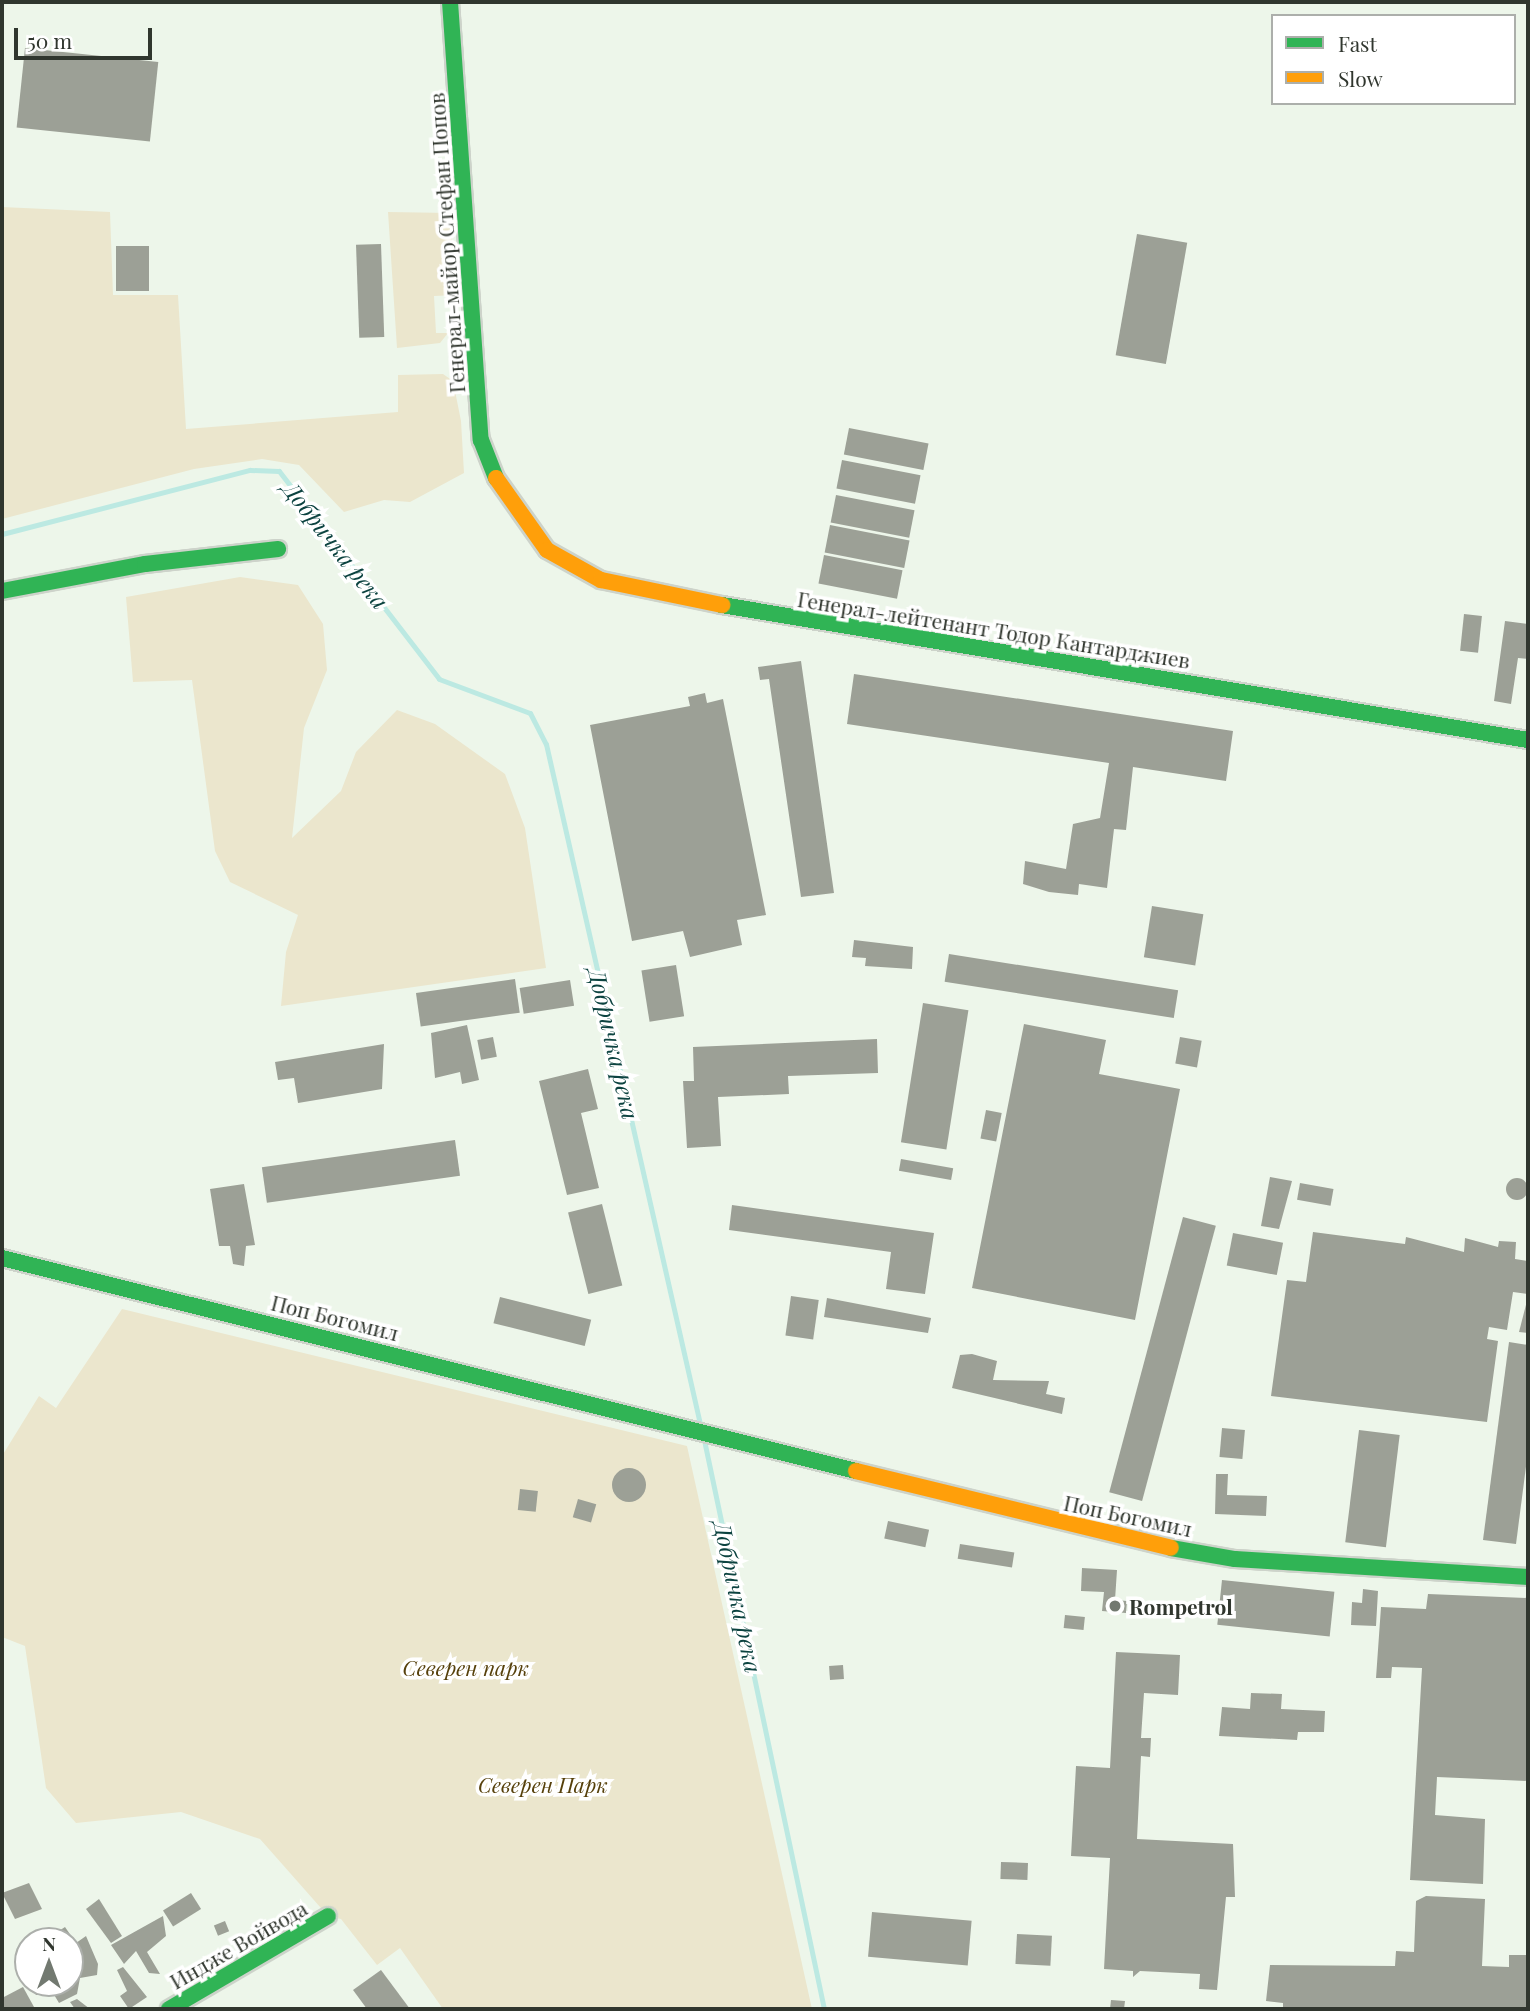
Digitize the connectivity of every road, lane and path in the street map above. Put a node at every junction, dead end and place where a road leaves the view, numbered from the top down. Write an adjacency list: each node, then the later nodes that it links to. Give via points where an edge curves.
1 (450, 2): 2 (street, Генерал-майор Стефан Попов, via 475,387 481,440)
2 (496, 479): 5 (street, Генерал-лейтенант Тодор Кантарджиев, via 547,550 601,580)
3 (278, 549): 4 (street, via 145,564)
4 (2, 592)
5 (1528, 740)
6 (2, 1258): 7 (street, Поп Богомил, via 1150,1544 1235,1559)
7 (1528, 1577)
8 (328, 1916): 9 (street, Индже Войвода)
9 (169, 2009)

